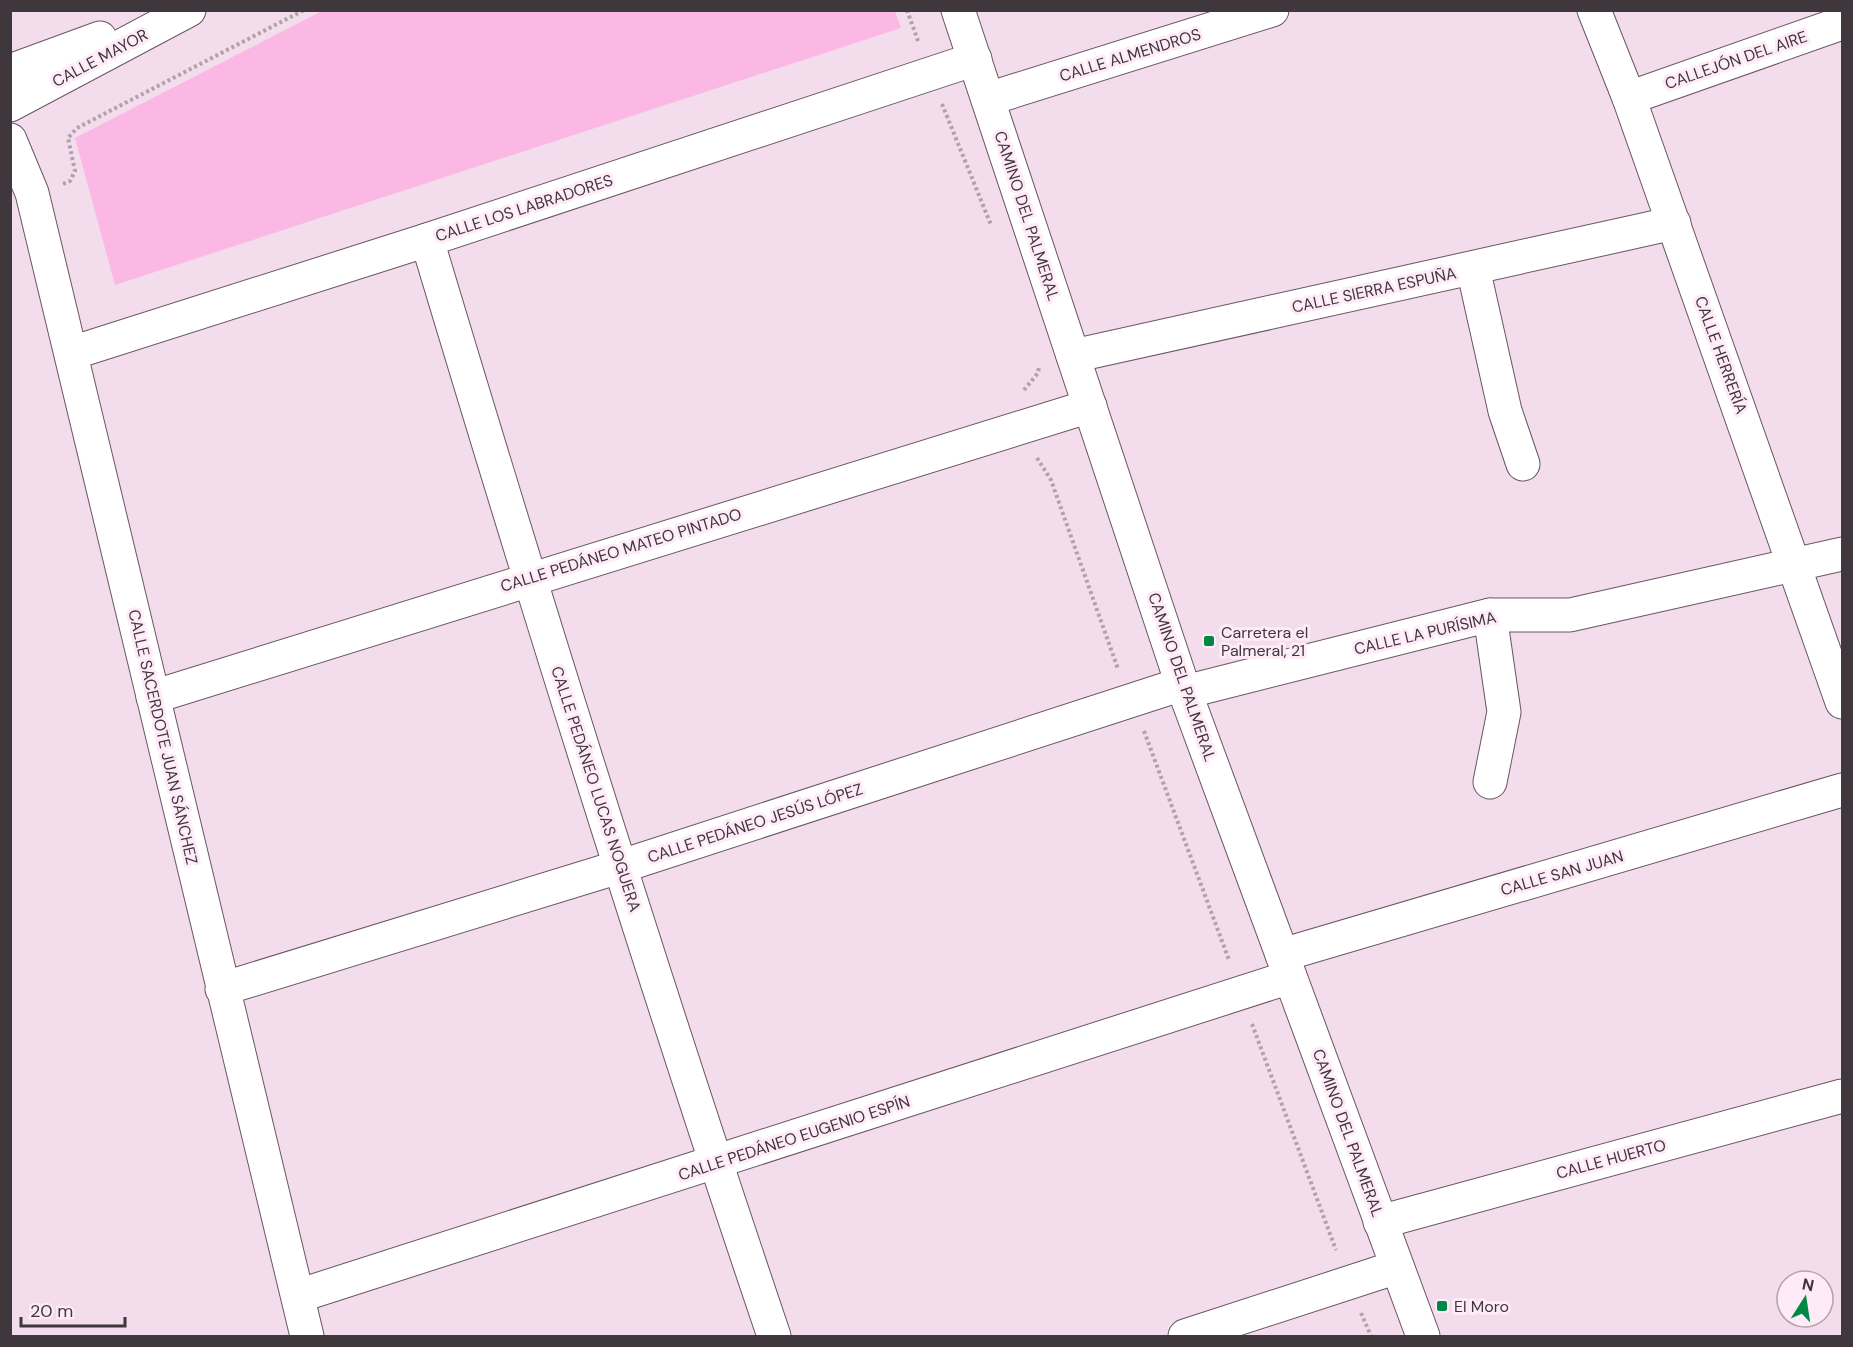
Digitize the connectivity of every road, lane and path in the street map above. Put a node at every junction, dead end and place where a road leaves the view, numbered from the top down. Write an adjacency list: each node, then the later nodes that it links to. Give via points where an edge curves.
1 (178, 10): 9 (street)
2 (189, 10): 12 (street, CALLE MAYOR)
3 (304, 10): 14 (path, via 77,128 69,138 75,171 70,182)
4 (958, 10): 8 (street, CAMINO DEL PALMERAL)
5 (1272, 10): 11 (street, CALLE ALMENDROS)
6 (1594, 10): 10 (street, CALLE HERRERÍA)
7 (1842, 23): 10 (street, CALLEJÓN DEL AIRE)
8 (975, 59): 11 (street, CAMINO DEL PALMERAL); 16 (street, CALLE LOS LABRADORES)
9 (10, 71)
10 (1629, 98): 15 (street, CALLE HERRERÍA)
11 (988, 99): 19 (street, CAMINO DEL PALMERAL)
12 (10, 105)
13 (10, 140): 14 (street, CALLE SACERDOTE JUAN SÁNCHEZ)
14 (32, 193): 18 (street, CALLE SACERDOTE JUAN SÁNCHEZ)
15 (1674, 223): 17 (street, CALLE SIERRA ESPUÑA); 23 (street, CALLE HERRERÍA)
16 (427, 240): 18 (street, CALLE LOS LABRADORES); 24 (street, CALLE PEDÁNEO LUCAS NOGUERA)
17 (1473, 268): 19 (street, CALLE SIERRA ESPUÑA); 21 (street, via 1505,411)
18 (72, 353): 27 (street, CALLE SACERDOTE JUAN SÁNCHEZ)
19 (1074, 356): 20 (street, CAMINO DEL PALMERAL)
20 (1090, 406): 24 (street, CALLE PEDÁNEO MATEO PINTADO); 26 (street, CAMINO DEL PALMERAL)
21 (1523, 465)
22 (1842, 554): 23 (street, CALLE LA PURÍSIMA)
23 (1796, 564): 25 (street, CALLE LA PURÍSIMA, via 1570,615); 28 (street, CALLE HERRERÍA)
24 (528, 579): 27 (street, CALLE PEDÁNEO MATEO PINTADO); 31 (street, CALLE PEDÁNEO LUCAS NOGUERA)
25 (1490, 615): 26 (street, CALLE LA PURÍSIMA); 29 (street, via 1504,712)
26 (1184, 688): 31 (street, CALLE PEDÁNEO JESÚS LÓPEZ); 32 (street, CAMINO DEL PALMERAL)
27 (153, 697): 33 (street, CALLE SACERDOTE JUAN SÁNCHEZ)
28 (1842, 702)
29 (1490, 782)
30 (1842, 790): 32 (street, CALLE SAN JUAN)
31 (622, 866): 33 (street, CALLE PEDÁNEO JESÚS LÓPEZ); 35 (street, CALLE PEDÁNEO LUCAS NOGUERA)
32 (1286, 966): 35 (street, CALLE PEDÁNEO EUGENIO ESPÍN); 36 (street, CAMINO DEL PALMERAL)
33 (222, 989): 38 (street, CALLE SACERDOTE JUAN SÁNCHEZ)
34 (1842, 1096): 36 (street, CALLE HUERTO)
35 (715, 1164): 38 (street, CALLE PEDÁNEO EUGENIO ESPÍN); 40 (street, CALLE PEDÁNEO LUCAS NOGUERA)
36 (1380, 1222): 37 (street, CAMINO DEL PALMERAL)
37 (1397, 1267): 41 (street); 42 (street, CAMINO DEL PALMERAL)
38 (298, 1296): 39 (street, CALLE SACERDOTE JUAN SÁNCHEZ)
39 (307, 1336)
40 (774, 1336)
41 (1185, 1336)
42 (1423, 1336)

